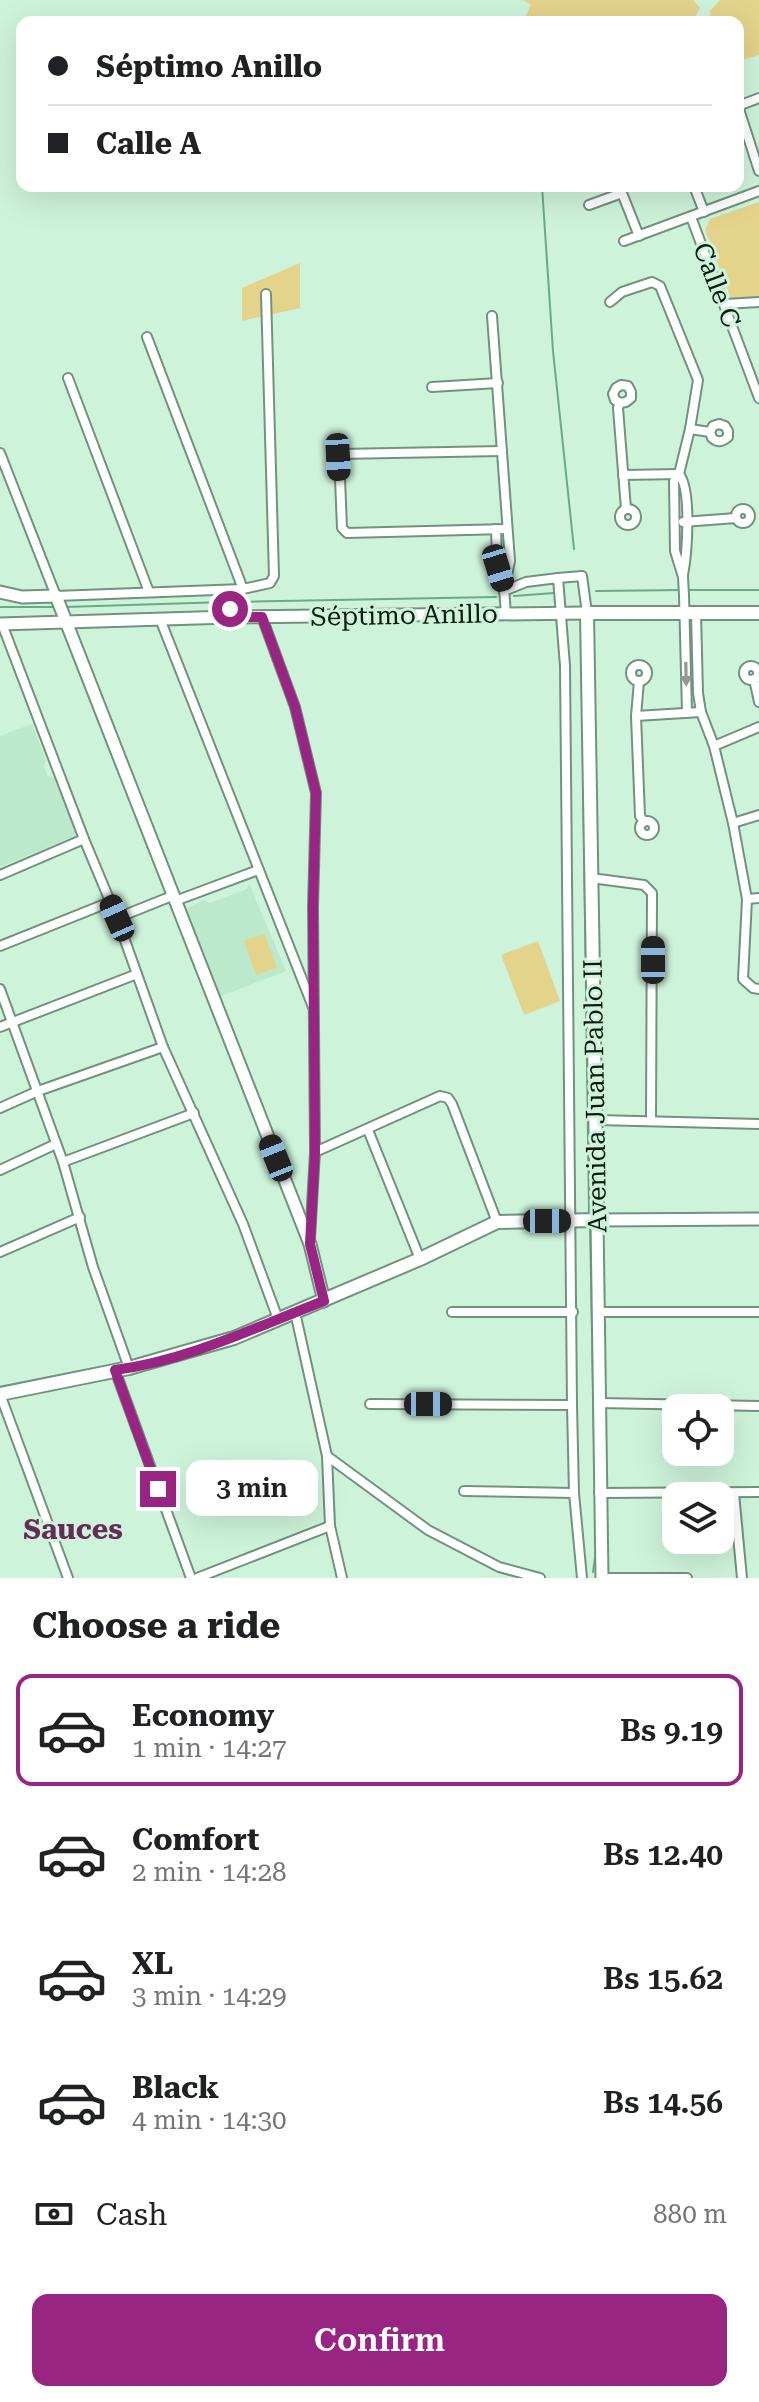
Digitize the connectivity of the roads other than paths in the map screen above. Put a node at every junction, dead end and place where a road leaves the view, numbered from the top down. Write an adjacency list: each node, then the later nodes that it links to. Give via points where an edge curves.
1 (744, 125): 2 (street)
2 (759, 171)
3 (759, 191): 6 (street)
4 (696, 192): 6 (street)
5 (589, 205): 8 (street, via 622,193)
6 (704, 212): 7 (street)
7 (691, 217): 8 (street); 13 (street, Calle C)
8 (639, 236): 9 (street)
9 (624, 241)
10 (266, 294): 35 (street, Séptimo Anillo, via 274,576 264,586)
11 (610, 302): 21 (street, via 652,282 660,286 698,380)
12 (759, 302): 13 (street)
13 (726, 304): 19 (street, Calle C)
14 (492, 316): 17 (street)
15 (147, 337): 35 (street)
16 (68, 378): 38 (street)
17 (498, 383): 18 (street); 23 (street)
18 (432, 387)
19 (758, 394)
20 (620, 403): 26 (street)
21 (690, 429): 22 (street); 25 (street)
22 (710, 432)
23 (502, 451): 31 (street, via 338,457 342,528 347,533); 32 (street)
24 (0, 453): 40 (street)
25 (679, 474): 26 (street); 29 (street, via 674,481); 30 (street)
26 (623, 475): 27 (street)
27 (626, 509)
28 (736, 518): 30 (street)
29 (674, 522): 30 (street); 34 (street)
30 (687, 522): 34 (street)
31 (496, 529): 32 (street); 36 (street)
32 (507, 529): 36 (street)
33 (558, 578): 36 (street); 41 (street); 42 (street, via 582,576)
34 (683, 579): 45 (street)
35 (243, 589): 39 (street, Séptimo Anillo)
36 (504, 590): 44 (street)
37 (0, 592): 40 (street, Séptimo Anillo)
38 (149, 592): 39 (street, Séptimo Anillo); 40 (street, Séptimo Anillo)
39 (229, 604): 46 (street, Séptimo Anillo); 47 (street, Séptimo Anillo)
40 (60, 609): 47 (street, Séptimo Anillo); 48 (street, Séptimo Anillo); 64 (street)
41 (562, 613): 42 (street, Séptimo Anillo); 44 (street, Séptimo Anillo); 90 (street, via 567,1078)
42 (587, 613): 45 (main road, Séptimo Anillo); 63 (main road, Avenida Juan Pablo II)
43 (759, 613): 45 (main road, Séptimo Anillo)
44 (506, 614): 46 (street, Séptimo Anillo)
45 (689, 614): 52 (street); 53 (street, one-way to 53)
46 (262, 617): 73 (street, via 295,707 316,793)
47 (160, 619): 61 (street)
48 (1, 624): 60 (street)
49 (754, 679): 51 (street)
50 (639, 681): 54 (street)
51 (759, 702)
52 (701, 712): 53 (street); 56 (street)
53 (687, 713): 54 (street)
54 (636, 716): 58 (street)
55 (759, 727): 56 (street)
56 (714, 746): 59 (street)
57 (759, 815): 59 (street)
58 (644, 822)
59 (733, 823): 66 (street)
60 (84, 839): 62 (street); 67 (street)
61 (258, 870): 64 (street); 73 (street)
62 (0, 875)
63 (591, 878): 80 (main road, Avenida Juan Pablo II); 81 (street, via 644,885 652,893)
64 (174, 898): 68 (street); 92 (street)
65 (759, 898): 66 (street)
66 (747, 899): 72 (street, via 743,979)
67 (110, 902): 68 (street); 69 (street)
68 (117, 918): 70 (street)
69 (0, 946)
70 (137, 974): 74 (street); 76 (street)
71 (0, 989): 74 (street)
72 (759, 989)
73 (314, 1012): 85 (street)
74 (12, 1022): 75 (street); 77 (street)
75 (0, 1027)
76 (163, 1047): 77 (street); 79 (street)
77 (38, 1091): 78 (street); 84 (street)
78 (0, 1108)
79 (194, 1113): 86 (street); 101 (street)
80 (596, 1120): 81 (street); 90 (main road, Avenida Juan Pablo II)
81 (651, 1120): 82 (street)
82 (759, 1124)
83 (368, 1130): 85 (street); 91 (street, via 440,1096 448,1098); 94 (street)
84 (56, 1144): 86 (street); 87 (street)
85 (315, 1152): 92 (street)
86 (63, 1162): 88 (street)
87 (0, 1170)
88 (80, 1217): 93 (street); 102 (street)
89 (759, 1219): 90 (street)
90 (586, 1220): 91 (main road); 98 (street); 99 (street, Avenida Juan Pablo II)
91 (497, 1222): 94 (main road)
92 (310, 1244): 95 (street)
93 (0, 1252)
94 (420, 1259): 95 (main road)
95 (324, 1301): 96 (main road)
96 (295, 1312): 101 (main road); 109 (street)
97 (452, 1312): 98 (street)
98 (573, 1312): 107 (street)
99 (597, 1312): 100 (street); 105 (street, Avenida Juan Pablo II)
100 (759, 1312)
101 (278, 1319): 102 (main road, via 222,1342)
102 (129, 1368): 103 (main road)
103 (115, 1370): 104 (main road); 118 (street)
104 (0, 1394): 117 (street)
105 (599, 1403): 108 (street); 113 (street, Avenida Juan Pablo II)
106 (370, 1404): 107 (street)
107 (572, 1405): 112 (street)
108 (759, 1406)
109 (327, 1456): 116 (street); 121 (street, via 428,1530 499,1567)
110 (464, 1491): 112 (street)
111 (759, 1492): 115 (street)
112 (574, 1493): 122 (street)
113 (599, 1493): 114 (street); 123 (street, Avenida Juan Pablo II)
114 (662, 1493)
115 (734, 1493): 126 (street)
116 (330, 1526): 119 (street); 120 (street)
117 (68, 1578)
118 (191, 1578)
119 (197, 1578)
120 (342, 1578)
121 (540, 1578)
122 (582, 1578)
123 (602, 1578)
124 (609, 1578): 125 (street)
125 (687, 1578)
126 (742, 1578)

